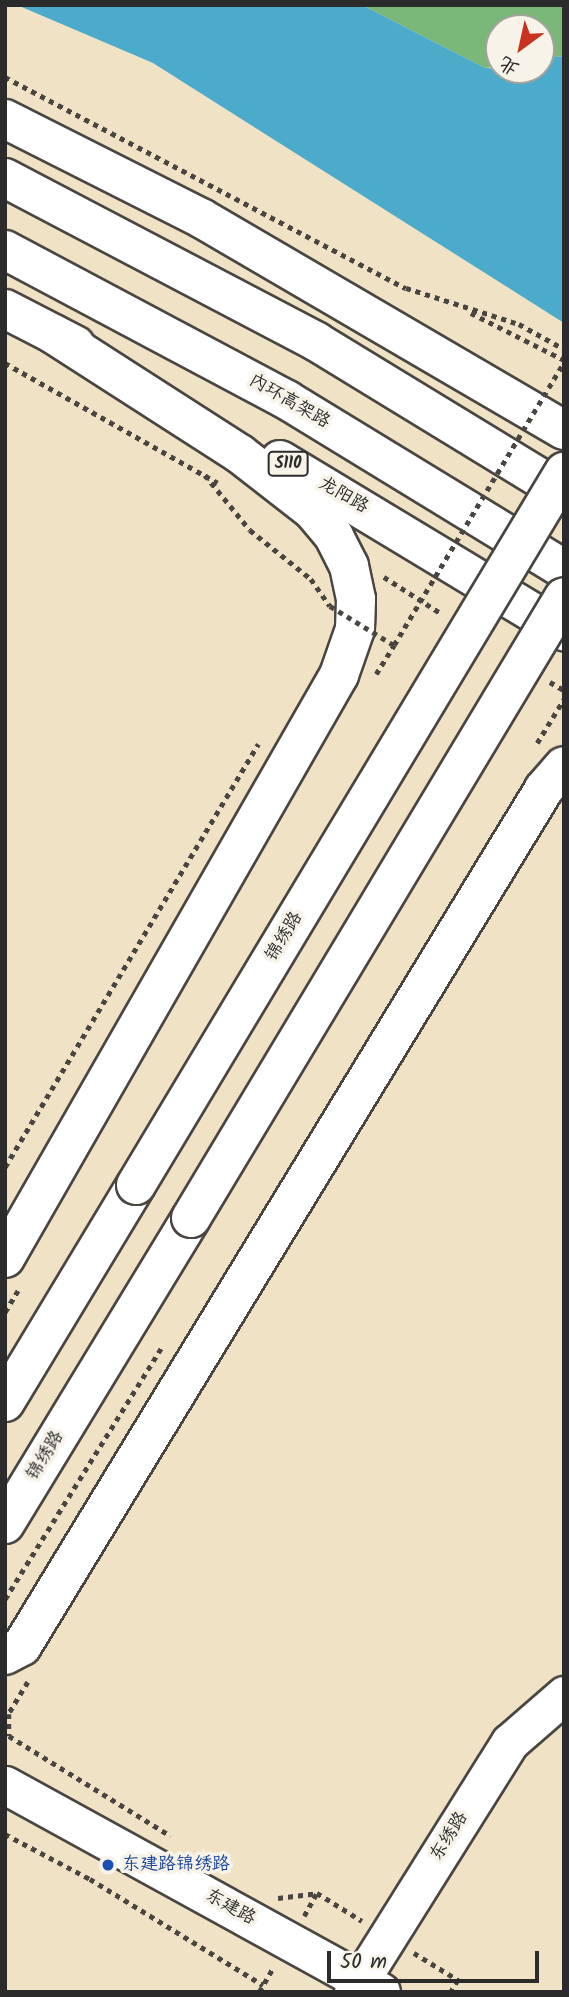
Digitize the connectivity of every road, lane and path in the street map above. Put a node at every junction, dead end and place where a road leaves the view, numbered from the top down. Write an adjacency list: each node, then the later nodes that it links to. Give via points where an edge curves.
1 (5, 76): 5 (path, via 391,281)
2 (5, 119): 10 (main road, via 201,218)
3 (5, 178): 13 (main road, via 317,342)
4 (5, 250): 14 (main road, 内环高架路, via 287,400)
5 (457, 306): 8 (path, via 519,324); 9 (path)
6 (5, 309): 7 (main road, 龙阳路 / S110)
7 (53, 334): 18 (main road, 龙阳路 / S110, via 402,530); 23 (main road, via 240,454 312,510 334,536 349,566 356,599 355,629 339,675)
8 (564, 349)
9 (564, 361): 16 (path, bridge, via 394,645)
10 (564, 430)
11 (564, 472): 24 (main road, 锦绣路, bridge)
12 (205, 475): 16 (path, bridge, via 250,530 312,579)
13 (564, 493)
14 (564, 569)
15 (564, 597): 25 (main road, 锦绣路, bridge)
16 (330, 606): 17 (path)
17 (326, 618)
18 (564, 631)
19 (564, 699): 21 (path)
20 (265, 732): 22 (path)
21 (552, 751): 26 (main road, via 544,789 22,1646)
22 (5, 1167)
23 (5, 1258)
24 (5, 1402)
25 (5, 1524)
26 (5, 1655)
27 (564, 1695): 33 (street, 东绣路, via 510,1742)
28 (5, 1712): 31 (path, via 9,1736)
29 (5, 1785): 35 (street, 东建路)
30 (5, 1834): 34 (path, via 90,1879)
31 (181, 1842)
32 (272, 1899): 33 (path, via 317,1893)
33 (387, 1937): 35 (street, 东绣路); 36 (path, via 458,1980)
34 (263, 1986)
35 (365, 1988)
36 (451, 1992)

